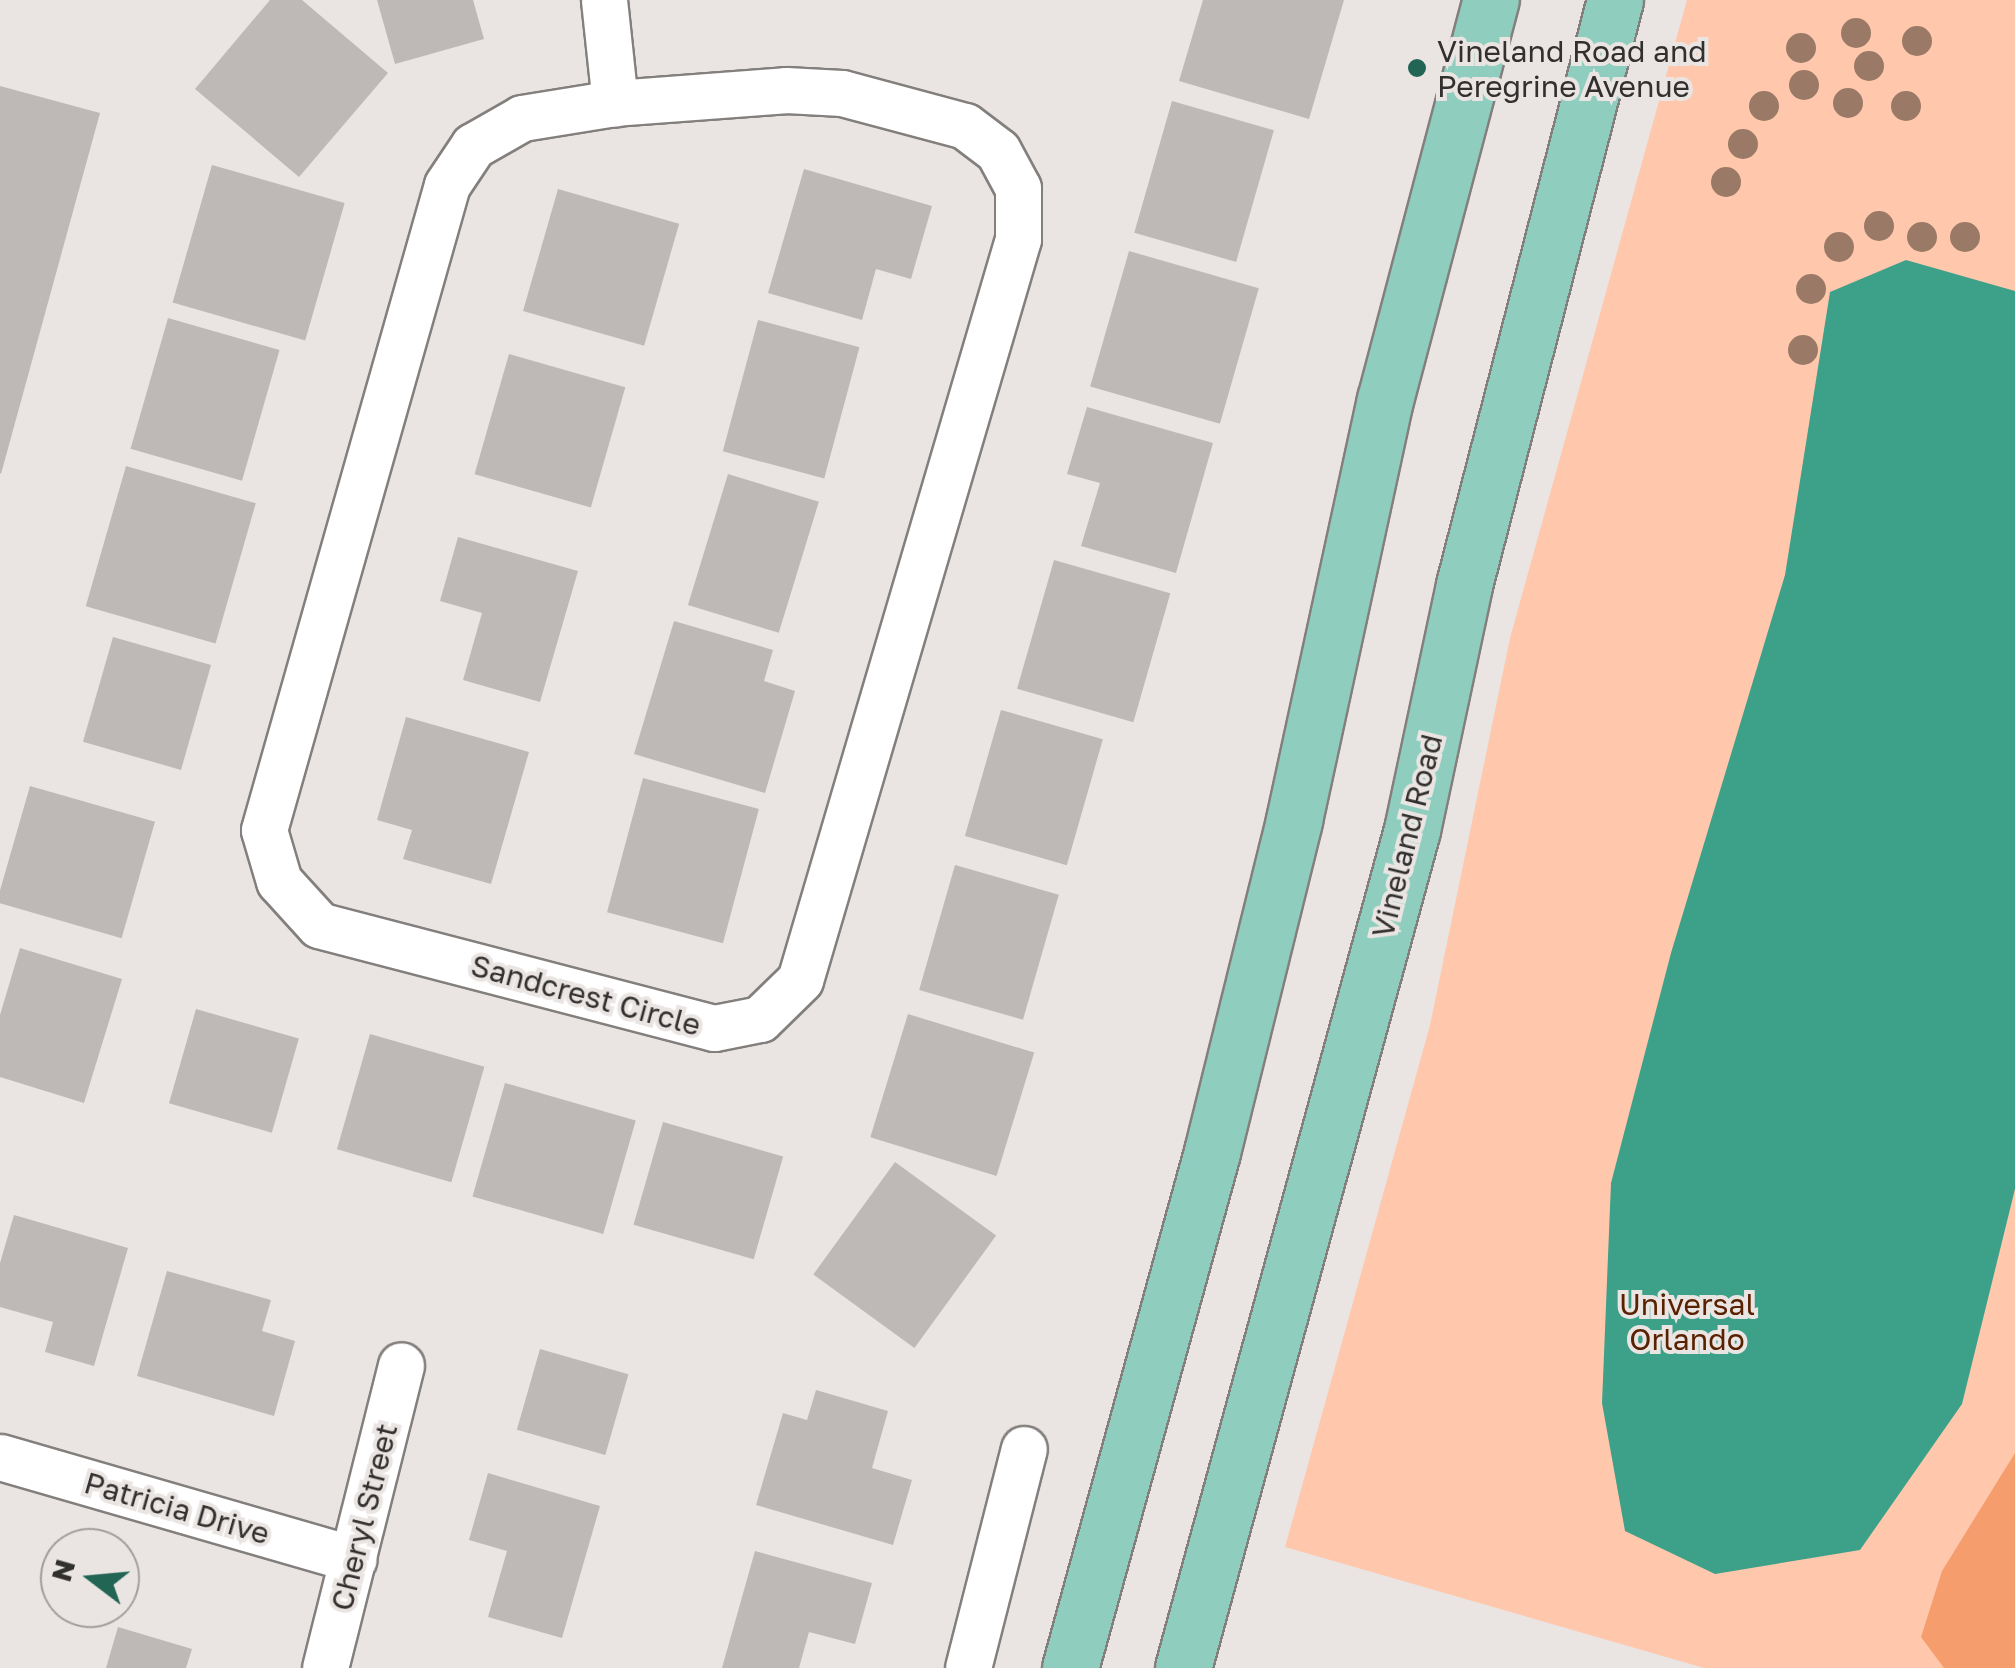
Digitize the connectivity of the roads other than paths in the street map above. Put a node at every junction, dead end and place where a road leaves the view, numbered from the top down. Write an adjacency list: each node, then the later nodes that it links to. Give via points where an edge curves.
1 (604, 0): 4 (street)
2 (1491, 0): 11 (main road, via 1385,400 1294,820 1216,1134)
3 (1615, 0): 12 (main road, Vineland Road, via 1469,566 1407,848)
4 (615, 103): 4 (street, Sandcrest Circle, via 522,118 473,146 447,185 264,830 279,881 319,925 714,1028 760,1019 800,980 1018,239 1018,188 998,151 965,126 842,94 786,90)
5 (401, 1365): 8 (street, Cheryl Street)
6 (1024, 1449): 10 (street)
7 (0, 1457): 8 (street, Patricia Drive)
8 (354, 1559): 9 (street, Cheryl Street)
9 (325, 1668)
10 (968, 1668)
11 (1070, 1668)
12 (1183, 1668)

